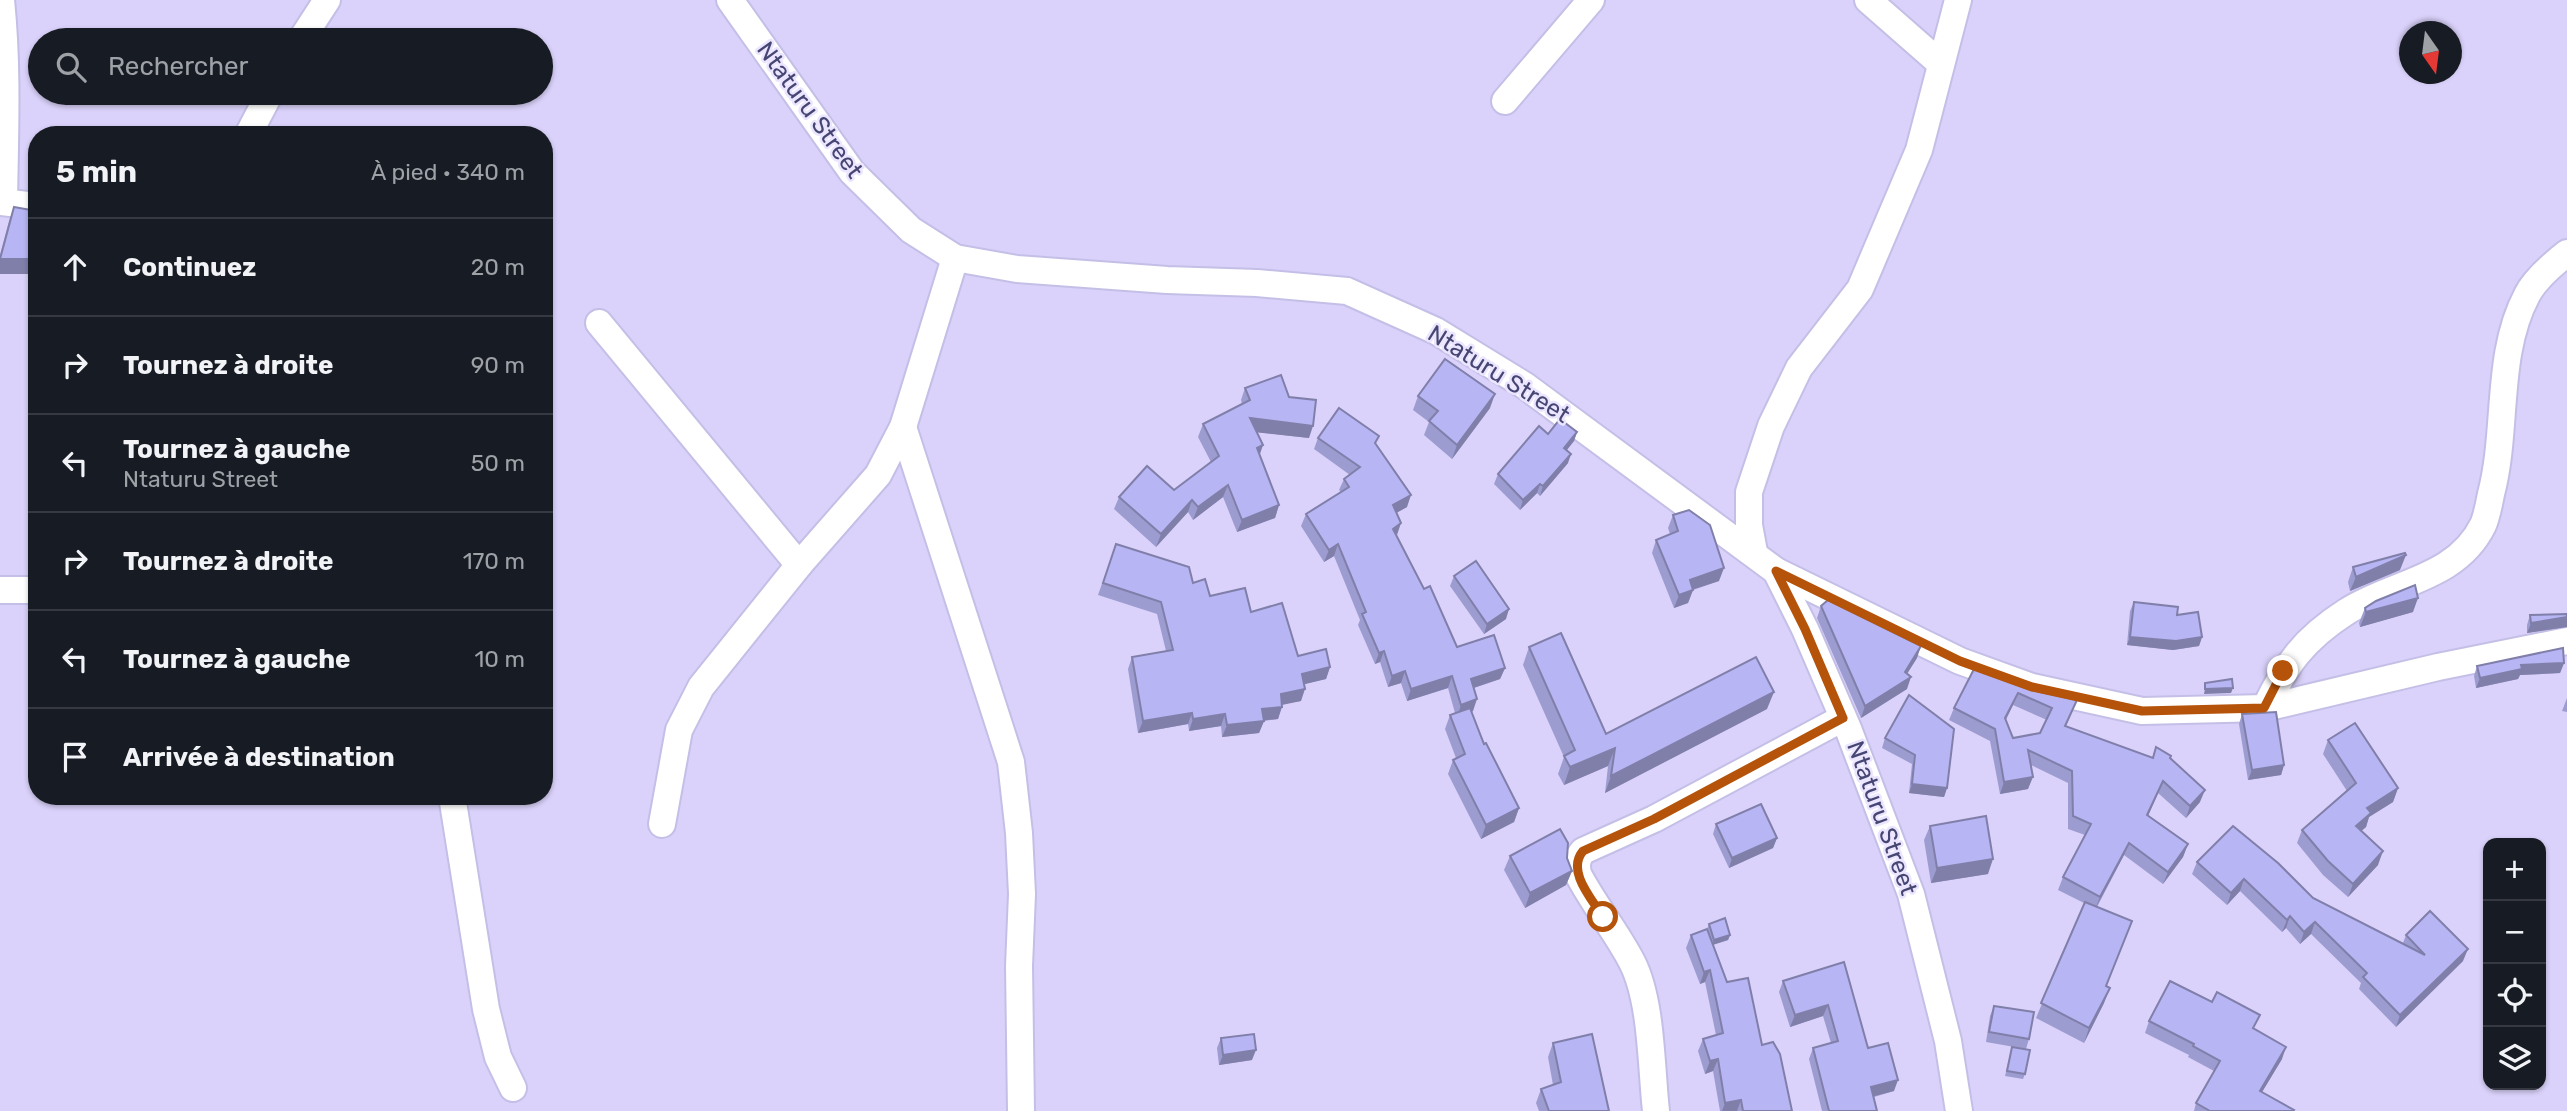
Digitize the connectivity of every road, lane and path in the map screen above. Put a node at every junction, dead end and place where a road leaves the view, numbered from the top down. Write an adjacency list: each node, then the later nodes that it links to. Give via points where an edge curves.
1 (1, 0): 12 (street, via 6,73)
2 (327, 0): 7 (street)
3 (730, 0): 15 (street, Ntaturu Street, via 852,172 911,230)
4 (1591, 0): 9 (street)
5 (1868, 0): 8 (street)
6 (1958, 0): 8 (street)
7 (309, 28)
8 (1941, 64): 18 (street, via 1919,150 1860,289 1799,368 1771,426 1749,492)
9 (1505, 101)
10 (264, 105): 11 (street)
11 (253, 126)
12 (2, 202): 13 (street)
13 (28, 205)
14 (2567, 253): 24 (street, via 2527,294 2516,322 2508,356 2497,472 2483,525 2466,550 2442,569 2347,611 2306,643 2283,671)
15 (955, 258): 17 (street); 18 (street, Ntaturu Street, via 1017,269 1347,291 1436,331 1524,384)
16 (599, 323): 19 (street)
17 (903, 426): 19 (street, via 878,475); 29 (street, via 1011,762 1022,894)
18 (1754, 552): 20 (street, Ntaturu Street)
19 (799, 565): 27 (street, via 701,687 679,730)
20 (1776, 571): 24 (street, via 1960,661 2032,687 2142,711); 25 (street, Ntaturu Street)
21 (0, 590): 22 (street)
22 (28, 590)
23 (2567, 641): 24 (street)
24 (2264, 708)
25 (1843, 718): 30 (street, via 1578,856 1578,874 1639,980); 31 (street, Ntaturu Street, via 1911,894 1948,1041)
26 (453, 805): 28 (street, via 486,1009 498,1057)
27 (662, 824)
28 (513, 1088)
29 (1021, 1111)
30 (1656, 1111)
31 (1959, 1111)

